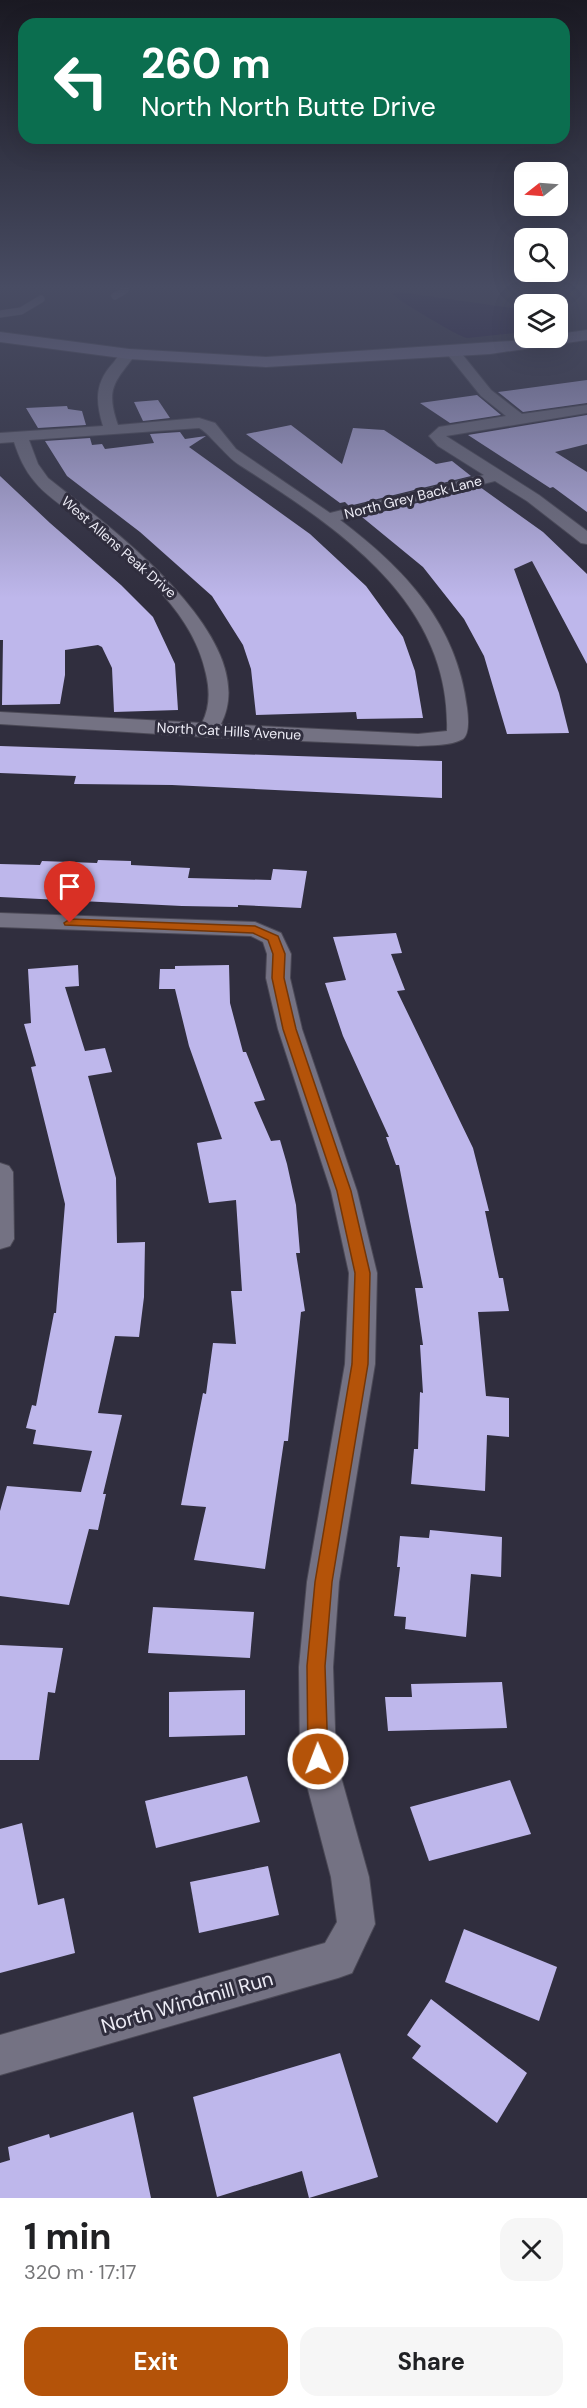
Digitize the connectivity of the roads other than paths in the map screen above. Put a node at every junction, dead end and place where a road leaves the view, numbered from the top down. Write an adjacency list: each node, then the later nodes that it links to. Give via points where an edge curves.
1 (102, 393): 5 (street)
2 (486, 393): 4 (street)
3 (587, 409): 4 (street)
4 (519, 419): 8 (street, via 444,430 437,436)
5 (112, 430): 6 (street); 9 (street, via 199,423 210,426 231,452)
6 (20, 437): 7 (street); 12 (street, West Allens Peak Drive, via 30,465 42,481 179,600 202,633 217,679 218,708)
7 (0, 438)
8 (497, 476): 9 (street, North Grey Back Lane); 10 (street)
9 (328, 518): 12 (street, North Cat Hills Avenue, via 389,568 423,611 445,655 459,710 457,734 418,740)
10 (587, 539)
11 (0, 718): 12 (street, North Cat Hills Avenue)
12 (207, 731)
13 (0, 920): 16 (street, North Windmill Run, via 255,929 273,938 290,1029 344,1191 363,1273 360,1364 323,1582 316,1666 318,1759 350,1877 356,1924 338,1959)
14 (0, 1172): 15 (street)
15 (0, 1239)
16 (0, 2055)

